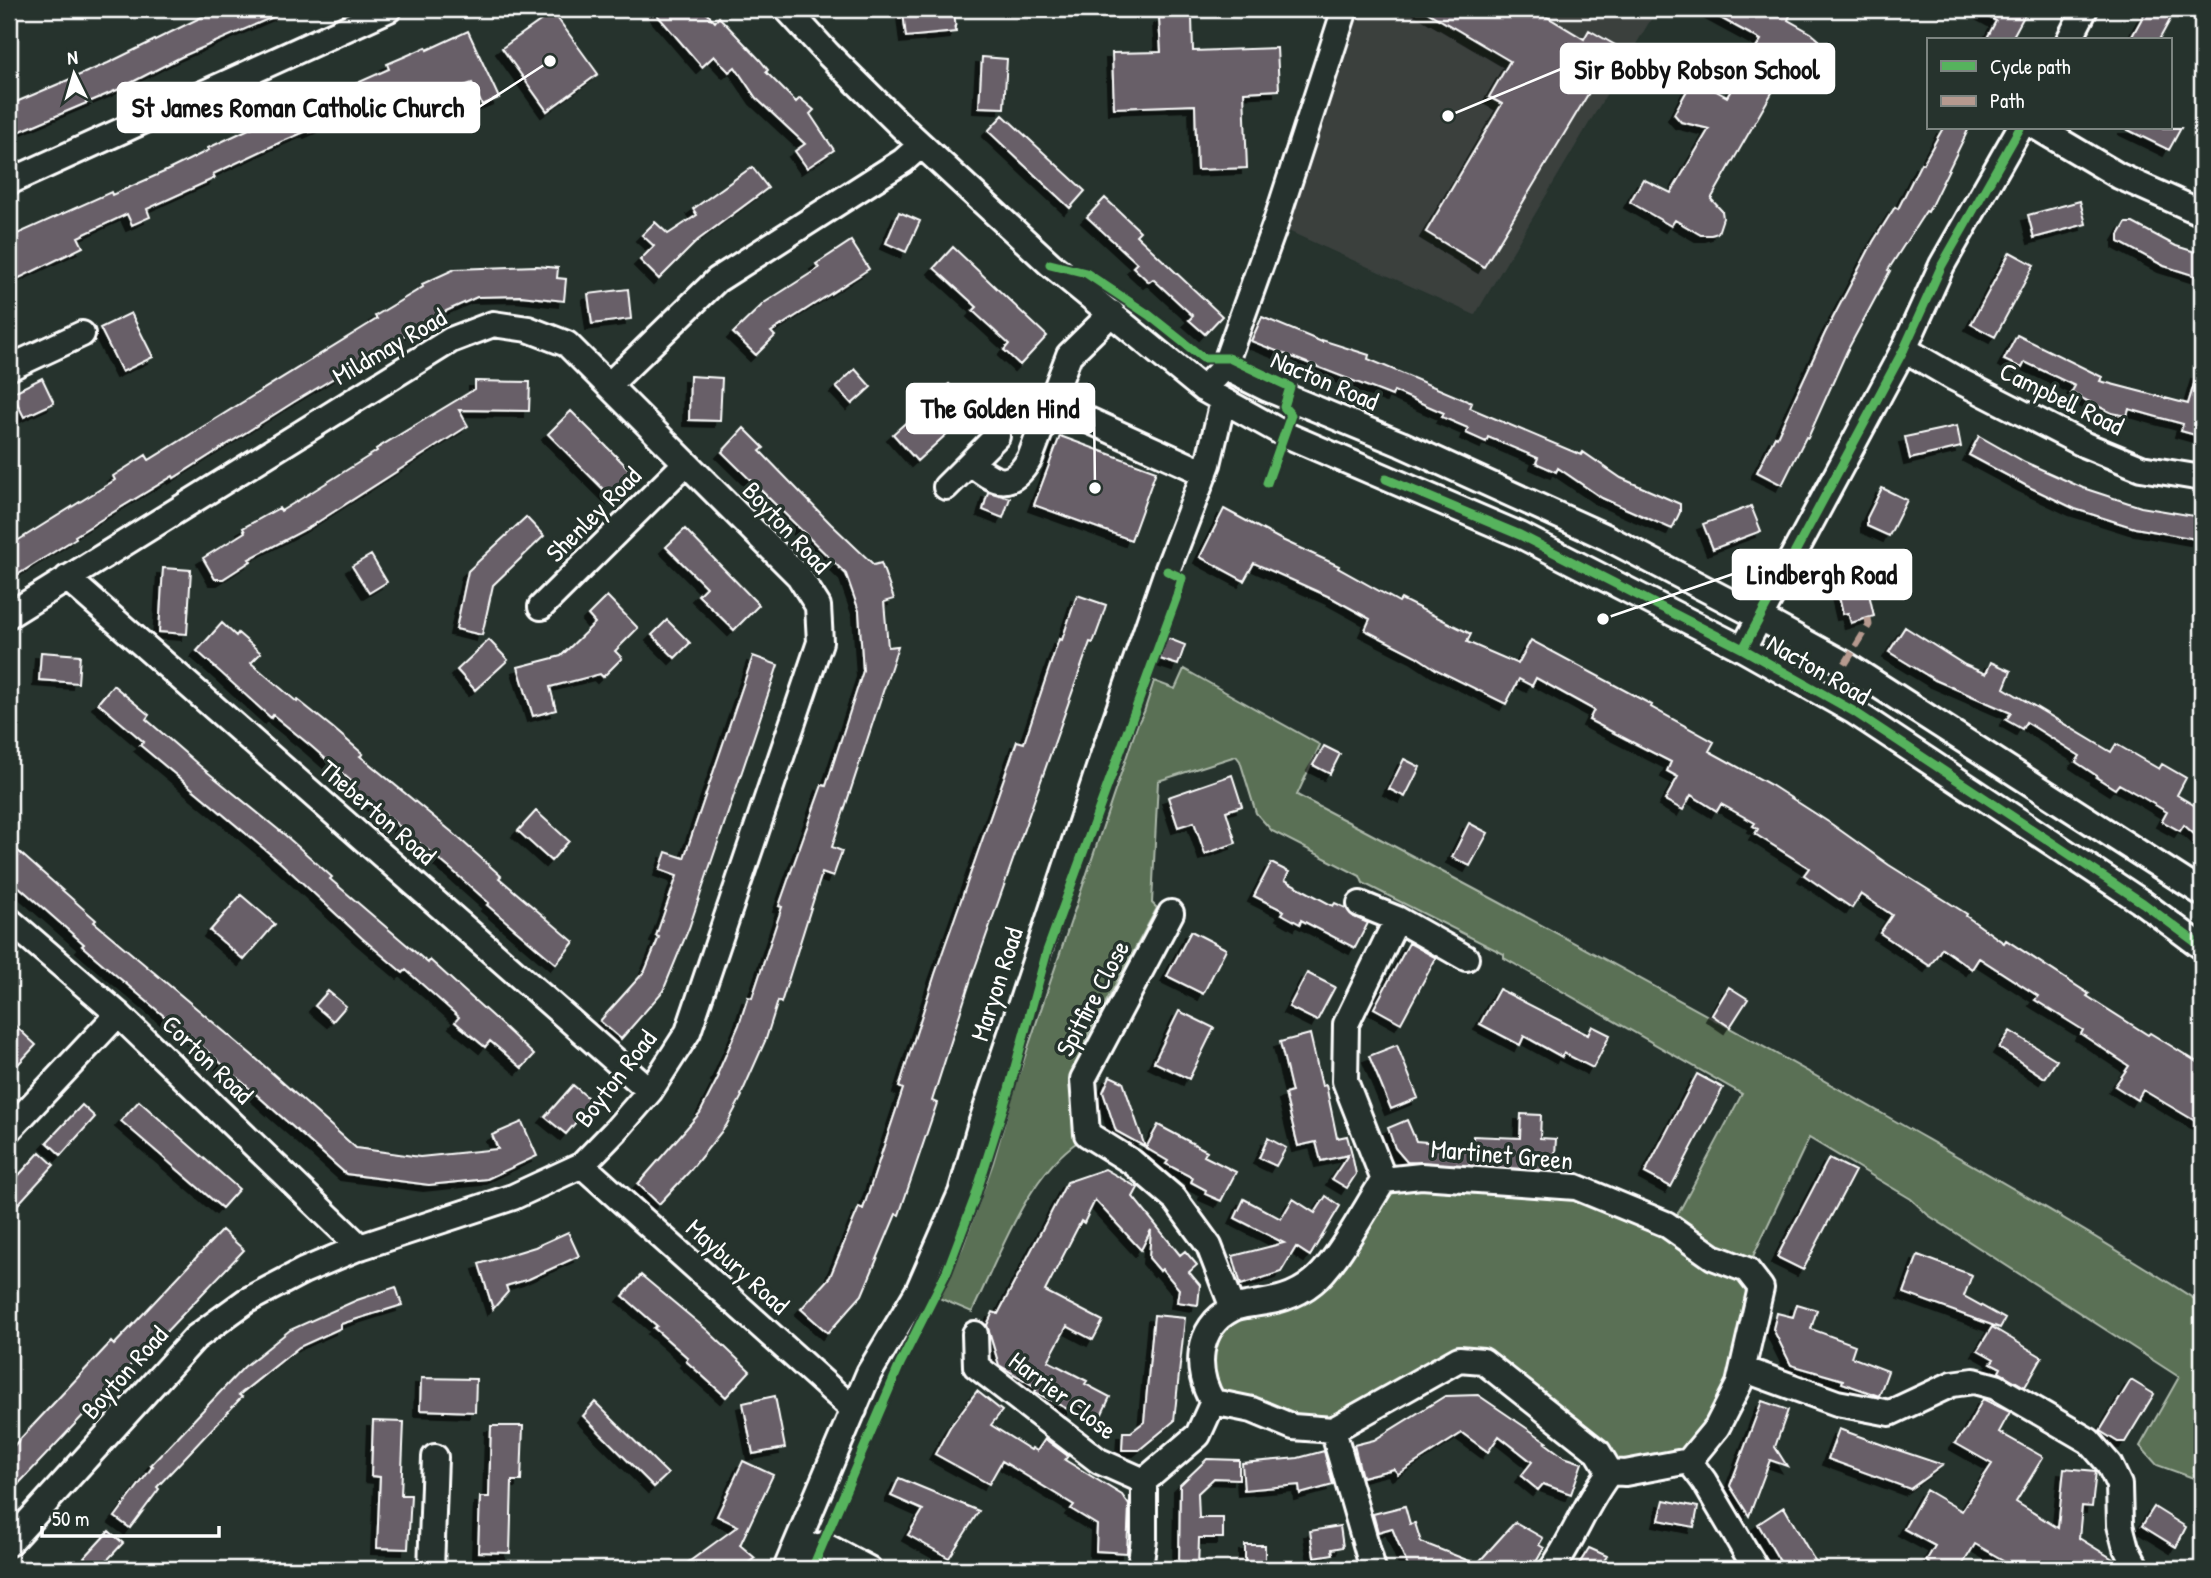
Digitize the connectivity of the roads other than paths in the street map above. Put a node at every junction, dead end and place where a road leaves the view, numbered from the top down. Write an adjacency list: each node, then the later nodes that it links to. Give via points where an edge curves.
1 (389, 9): 9 (street)
2 (787, 9): 8 (street, Nacton Road)
3 (1345, 9): 15 (street)
4 (2085, 9): 5 (street)
5 (2070, 38)
6 (2020, 130): 13 (street, via 1942,265)
7 (2041, 130): 10 (street, via 2119,176)
8 (921, 145): 11 (street, Nacton Road, via 1050,264); 16 (street, via 717,279)
9 (9, 182)
10 (2202, 213)
11 (1112, 313): 17 (street, via 1069,355); 18 (street, Nacton Road)
12 (82, 334): 14 (street)
13 (1904, 349): 23 (street, Campbell Road, via 2085,445 2141,468); 28 (street)
14 (9, 368)
15 (1224, 368): 18 (street); 28 (street, Nacton Road, via 1606,537)
16 (609, 385): 20 (street, Boyton Road); 25 (street, Mildmay Road, via 567,344 528,329 492,324 451,340)
17 (1055, 393): 21 (street, via 1020,473 997,481); 22 (street, via 1075,414)
18 (1213, 395): 22 (street, Maryon Road); 29 (street, Nacton Road, via 1284,435 1520,536)
19 (998, 436): 21 (street)
20 (686, 463): 26 (street, Shenley Road); 40 (street, Boyton Road, via 799,576 818,606 820,642 688,1032)
21 (971, 463): 24 (street)
22 (1205, 473): 49 (street, Maryon Road, via 1109,738 961,1193 918,1291 869,1373)
23 (2202, 478)
24 (946, 487)
25 (67, 578): 27 (street, Mildmay Road); 40 (street, Theberton Road)
26 (541, 607)
27 (9, 615)
28 (1759, 617): 29 (street); 30 (street, Nacton Road, via 1845,664)
29 (1743, 649): 32 (street, Nacton Road, via 1853,711)
30 (2163, 867): 31 (street, Nacton Road); 32 (street)
31 (2202, 893)
32 (2143, 903): 37 (street, Nacton Road)
33 (1360, 904): 35 (street)
34 (1171, 913): 45 (street, Spitfire Close, via 1083,1079 1087,1134 1132,1162 1174,1198 1209,1246)
35 (1397, 919): 38 (street); 43 (street, via 1346,1024 1345,1082)
36 (9, 920): 39 (street, Corton Road)
37 (2202, 947)
38 (1466, 958)
39 (118, 1014): 41 (street); 44 (street, Corton Road)
40 (650, 1091): 42 (street, Boyton Road)
41 (9, 1130)
42 (582, 1165): 44 (street, Boyton Road, via 513,1197); 49 (street, Maybury Road)
43 (1384, 1180): 45 (street, via 1314,1282 1285,1299); 47 (street, Martinet Green, via 1421,1176 1576,1187 1666,1224 1713,1258 1746,1269 1761,1289)
44 (360, 1248): 55 (street, Boyton Road, via 246,1301 195,1338)
45 (1233, 1308): 48 (street, via 1215,1323 1203,1342 1200,1370 1203,1387)
46 (975, 1334): 54 (street, Harrier Close, via 976,1366 1099,1461)
47 (1743, 1369): 52 (street, Martinet Green, via 1717,1427); 63 (street, via 1837,1403 1890,1413 1952,1384 1974,1381 1996,1387 2089,1441 2109,1464 2119,1485 2126,1548)
48 (1213, 1402): 50 (street, via 1252,1410 1293,1427); 54 (street, via 1198,1435)
49 (854, 1410): 56 (street, Maryon Road)
50 (1333, 1430): 53 (street, via 1459,1359 1483,1361 1598,1452); 60 (street)
51 (435, 1457): 57 (street)
52 (1689, 1461): 53 (street); 62 (street)
53 (1610, 1472): 61 (street)
54 (1144, 1481): 59 (street)
55 (9, 1543)
56 (789, 1560): 58 (street, via 824,1545)
57 (431, 1569)
58 (869, 1569)
59 (1140, 1569)
60 (1373, 1569)
61 (1552, 1569)
62 (1756, 1569)
63 (2137, 1569)

